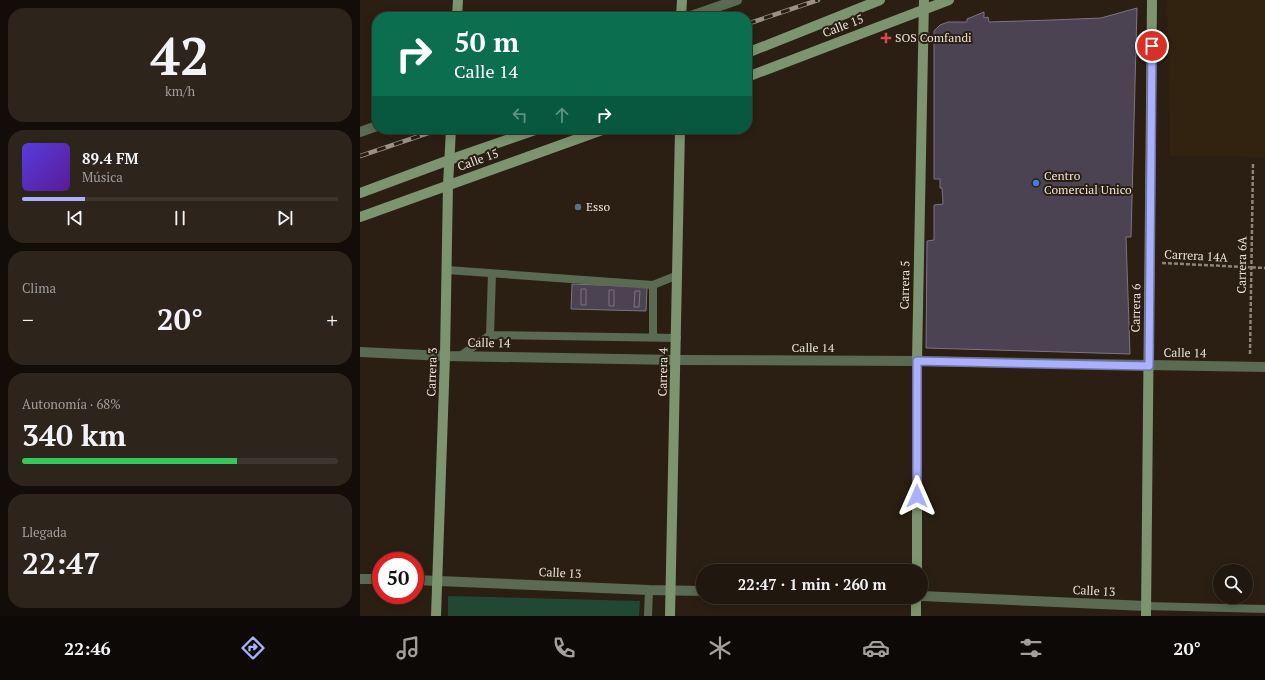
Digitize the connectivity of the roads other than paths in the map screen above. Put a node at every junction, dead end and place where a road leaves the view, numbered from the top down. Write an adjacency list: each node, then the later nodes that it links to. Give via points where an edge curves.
1 (458, 0): 8 (street)
2 (682, 0): 9 (street)
3 (736, 0): 10 (street)
4 (880, 0): 11 (street, Calle 15)
5 (949, 0): 7 (street, Calle 15)
6 (1152, 0): 35 (street, Carrera 6)
7 (924, 4): 12 (street, Calle 15); 34 (street, Carrera 5)
8 (457, 12)
9 (681, 12)
10 (702, 12)
11 (752, 51)
12 (752, 75)
13 (372, 128): 14 (street)
14 (360, 132)
15 (451, 134): 19 (street, Carrera 3)
16 (524, 134): 19 (street, Calle 15)
17 (591, 134): 20 (street, Calle 15)
18 (680, 134): 25 (street, Carrera 4)
19 (449, 160): 20 (street, Carrera 3); 21 (street, Calle 15)
20 (448, 185): 22 (street, Calle 15); 23 (street, Carrera 3)
21 (360, 193)
22 (360, 217)
23 (447, 270): 24 (lane); 31 (street, Carrera 3)
24 (492, 274): 26 (lane); 27 (lane)
25 (678, 275): 26 (lane); 29 (street, Carrera 4)
26 (654, 285): 28 (lane)
27 (490, 335): 28 (lane); 32 (lane)
28 (653, 338): 29 (lane)
29 (677, 338): 33 (street, Carrera 4)
30 (360, 352): 31 (street, Calle 14)
31 (445, 356): 32 (street, Calle 14); 41 (street, Carrera 3)
32 (460, 356): 33 (street, Calle 14)
33 (676, 360): 34 (street, Calle 14); 43 (street, Carrera 4)
34 (917, 361): 35 (street, Calle 14); 37 (street, Carrera 5)
35 (1149, 366): 36 (street, Calle 14); 48 (street, Carrera 6)
36 (1265, 367)
37 (917, 564)
38 (360, 579): 39 (street)
39 (372, 579)
40 (424, 580): 41 (street, Calle 13)
41 (437, 581): 42 (street, Calle 13); 49 (street, Carrera 3)
42 (649, 590): 43 (street, Calle 13); 50 (lane)
43 (671, 590): 44 (street, Calle 13); 51 (street, Carrera 4)
44 (696, 591)
45 (928, 596): 48 (street, Calle 13)
46 (916, 604): 52 (street)
47 (1265, 608): 48 (lane, Calle 13)
48 (1146, 611)
49 (436, 616)
50 (648, 616)
51 (670, 616)
52 (916, 616)

